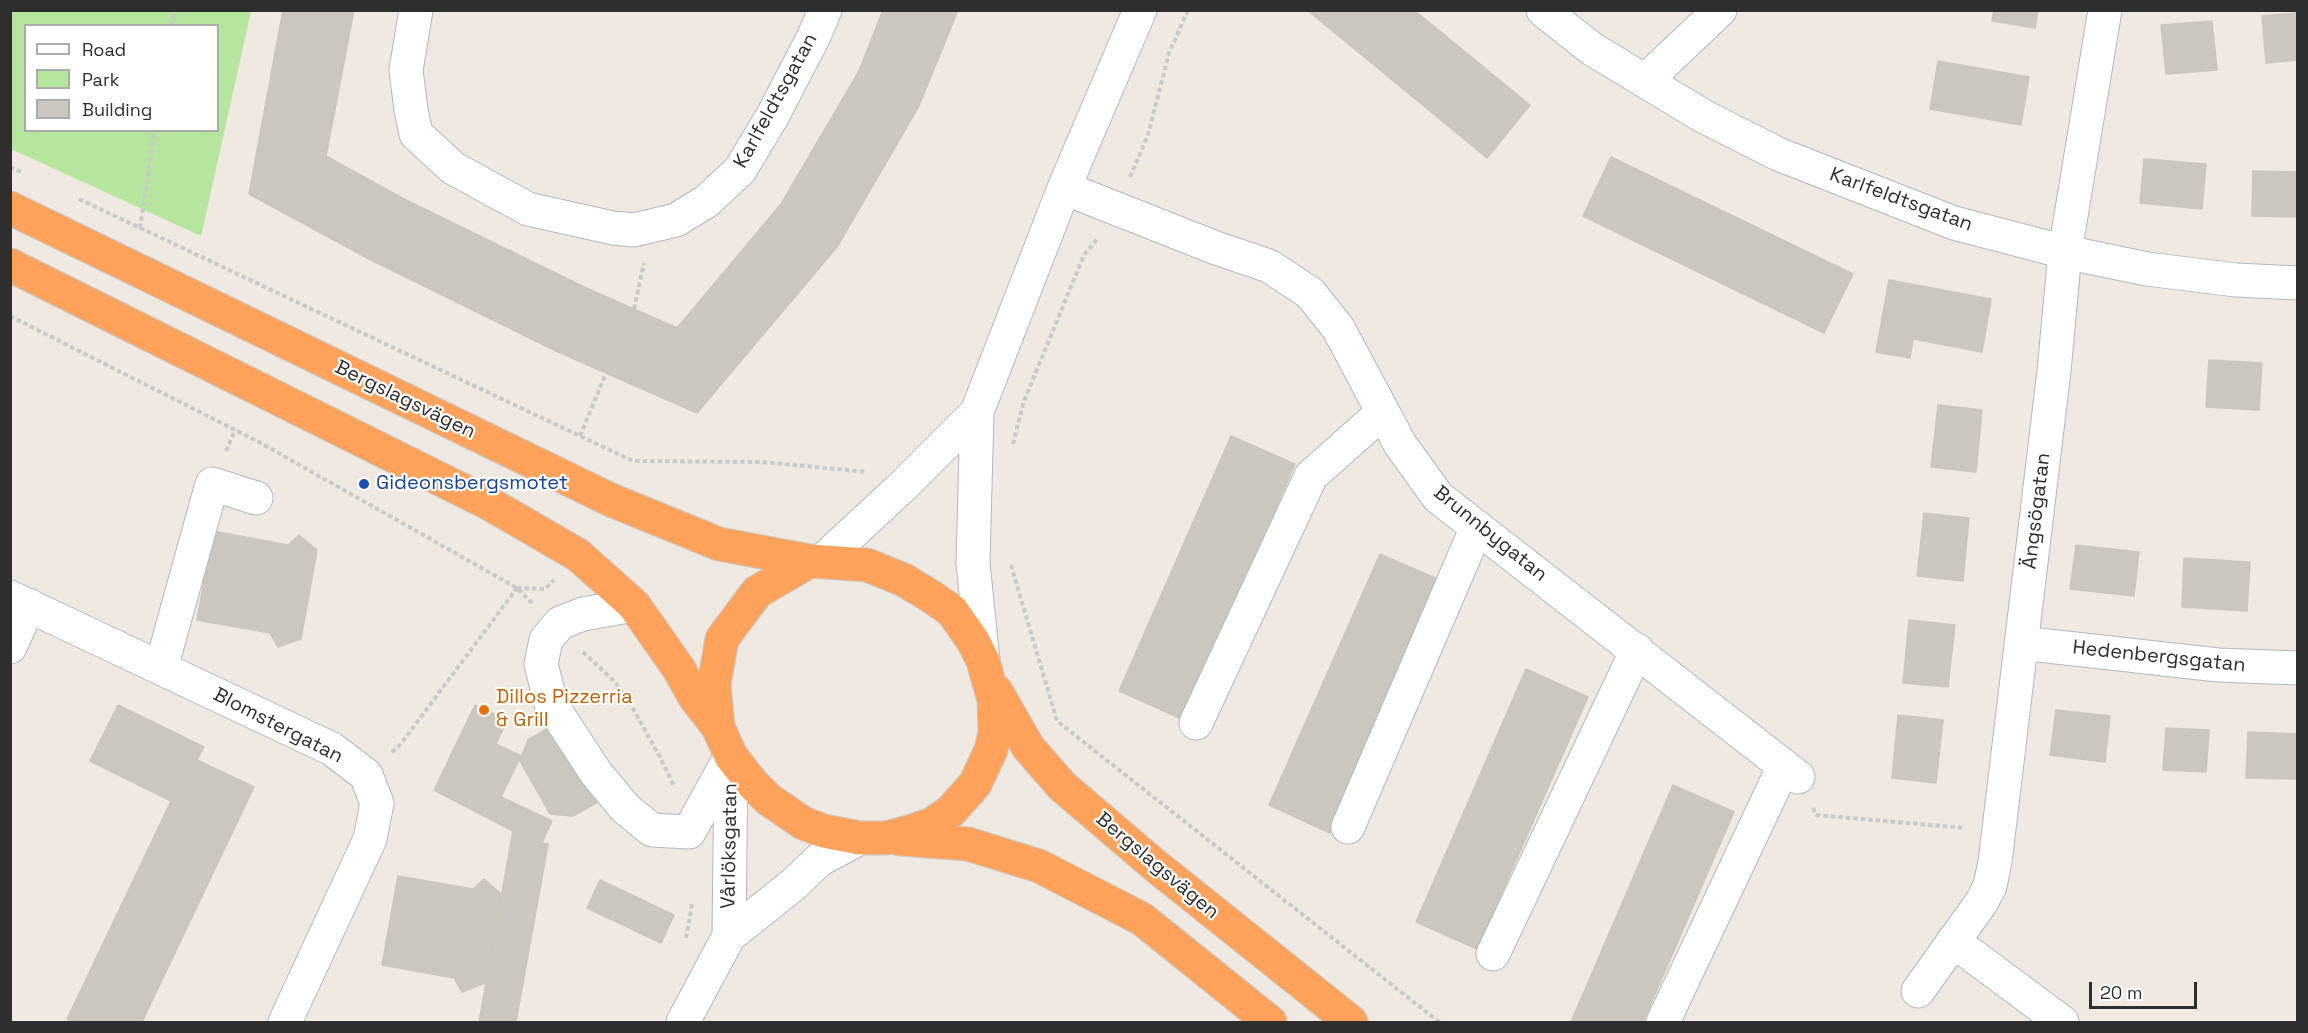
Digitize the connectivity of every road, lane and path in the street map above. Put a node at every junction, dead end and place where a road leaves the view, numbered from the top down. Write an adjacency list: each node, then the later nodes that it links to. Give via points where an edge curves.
1 (416, 10): 16 (street, Karlfeldtsgatan, via 406,70 416,134 453,168 528,209 613,228 634,230)
2 (825, 10): 16 (street, Karlfeldtsgatan, via 778,105 740,170 707,201 676,219)
3 (1140, 10): 12 (street)
4 (1188, 10): 15 (path, via 1169,52 1148,135)
5 (1543, 10): 8 (street, Karlfeldtsgatan, via 1592,49)
6 (1720, 10): 8 (street)
7 (2104, 10): 18 (street, Ängsögatan)
8 (1646, 81): 18 (street, Karlfeldtsgatan, via 1703,116 1778,154 1954,223)
9 (155, 132): 17 (path)
10 (10, 167): 11 (path)
11 (32, 177)
12 (1064, 188): 15 (street, Brunnbygatan); 24 (street)
13 (75, 198): 17 (path)
14 (10, 207): 32 (highway, Bergslagsvägen, via 611,500 719,544)
15 (1117, 209): 25 (street, Brunnbygatan, via 1269,266 1310,293 1338,328); 27 (path, via 1111,223 1084,255 1024,401)
16 (652, 225): 21 (path)
17 (140, 228): 26 (path)
18 (2065, 252): 20 (street, Karlfeldtsgatan, via 2147,269); 35 (street, Ängsögatan)
19 (10, 265): 34 (highway, via 490,504 578,555)
20 (2298, 283)
21 (634, 309)
22 (10, 316): 44 (path, via 259,442 517,588 400,745)
23 (606, 373): 26 (path)
24 (977, 412): 28 (street); 40 (street, via 973,563)
25 (1383, 412): 30 (street, Brunnbygatan, via 1400,444 1438,497); 41 (street, via 1311,476)
26 (580, 436): 28 (path, via 633,461 764,462 874,473)
27 (1013, 445)
28 (904, 485): 32 (street)
29 (256, 498): 38 (street, via 212,484)
30 (1478, 527): 37 (street, Brunnbygatan); 45 (street)
31 (1008, 557): 56 (path, via 1057,721)
32 (816, 561): 40 (highway, Bergslagsvägen, via 867,565 932,597 952,611 973,641); 42 (highway, via 757,592 722,639 714,684)
33 (20, 601): 36 (street); 38 (street, Blomstergatan)
34 (634, 605): 42 (highway); 42 (street, via 583,614 560,623 546,640 540,664 551,704 564,724 603,782 625,808 652,830 689,832)
35 (2021, 643): 39 (street, Hedenbergsgatan, via 2218,666); 46 (street, Ängsögatan)
36 (10, 647)
37 (1637, 650): 43 (street, Brunnbygatan); 50 (street)
38 (161, 668): 44 (street, Blomstergatan, via 332,749)
39 (2298, 668)
40 (987, 672): 47 (highway, via 994,700 995,732 988,759 975,784 951,811 932,824); 55 (highway, Bergslagsvägen, via 1028,747 1062,786)
41 (1196, 723)
42 (725, 742): 47 (highway, via 753,784 786,813 824,831); 48 (street, Vårlöksgatan)
43 (1791, 772): 46 (path, via 1816,815); 57 (street)
44 (366, 776): 52 (street, via 377,803 370,839)
45 (1348, 826)
46 (1999, 832): 49 (street, Ängsögatan, via 1990,886)
47 (873, 838): 48 (street, Vårlöksgatan, via 819,860); 54 (highway, via 968,844 1039,866 1142,919)
48 (729, 936): 53 (street, Vårlöksgatan)
49 (1953, 941): 51 (street, Ängsögatan); 58 (street)
50 (1493, 954)
51 (1918, 991)
52 (285, 1023)
53 (683, 1023)
54 (1270, 1023)
55 (1352, 1023)
56 (1439, 1023)
57 (1663, 1023)
58 (2062, 1023)

